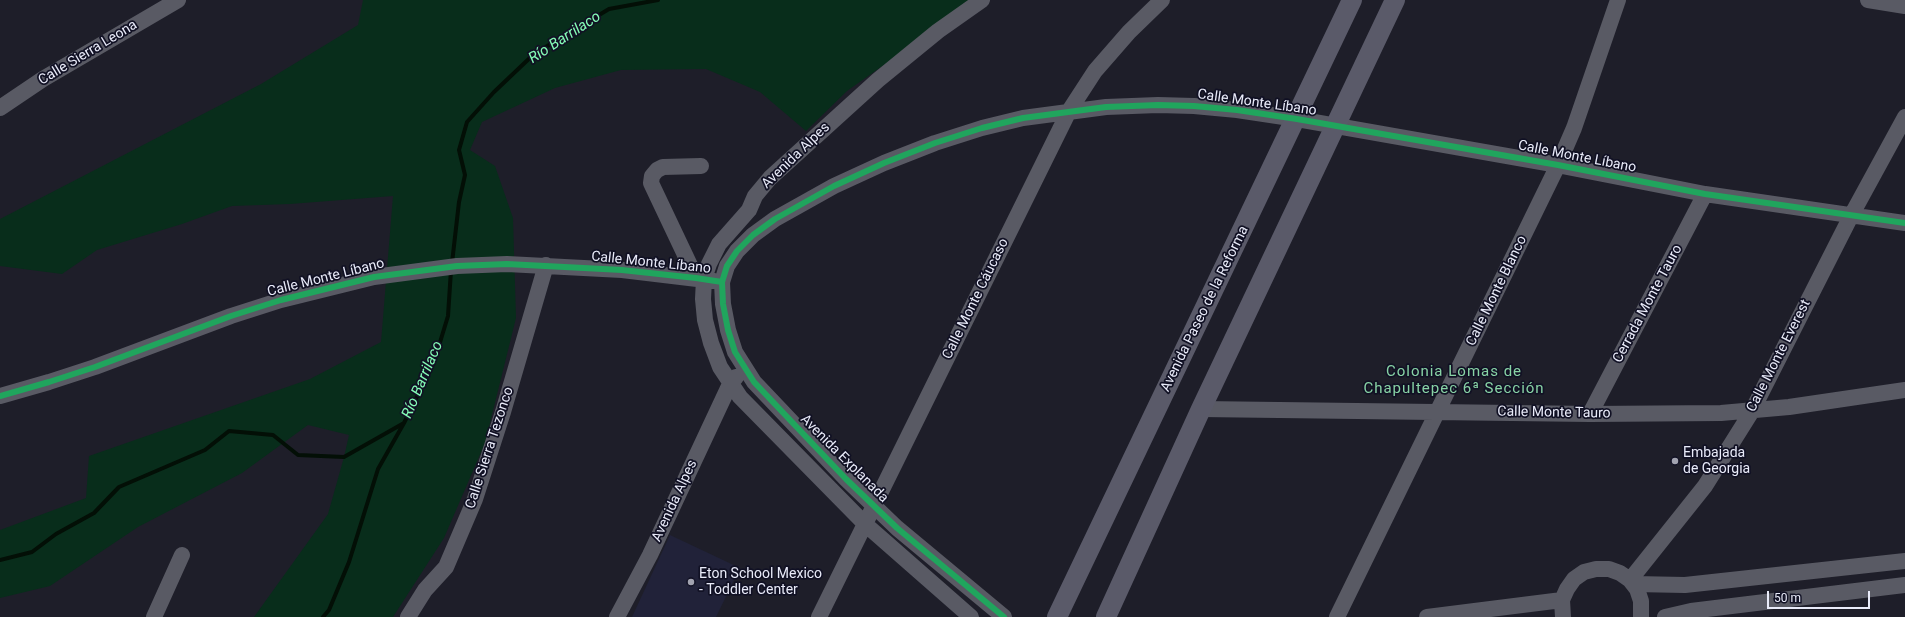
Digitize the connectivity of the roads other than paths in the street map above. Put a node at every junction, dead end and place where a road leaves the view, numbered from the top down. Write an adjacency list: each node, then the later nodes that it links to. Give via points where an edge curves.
1 (178, 0): 9 (street, Calle Sierra Leona, via 50,75)
2 (982, 0): 17 (street, Avenida Alpes, via 938,31 878,80 770,178 755,196)
3 (1162, 0): 10 (street, Calle Monte Cáucaso, via 1129,32 1095,71)
4 (1352, 0): 12 (main road, Avenida Paseo de la Reforma)
5 (1395, 0): 13 (main road)
6 (1618, 0): 14 (street, Calle Monte Blanco, via 1576,122)
7 (1868, 0): 8 (street)
8 (1905, 6)
9 (0, 108)
10 (1069, 111): 12 (street, Calle Monte Líbano, via 1194,106); 20 (street, Calle Monte Líbano, via 982,128 935,143 834,186); 32 (street, Calle Monte Cáucaso)
11 (1905, 117): 18 (street, Calle Monte Everest)
12 (1297, 119): 13 (street, Calle Monte Líbano); 45 (main road, Avenida Paseo de la Reforma)
13 (1336, 126): 14 (street, Calle Monte Líbano); 28 (main road)
14 (1558, 165): 16 (street, Calle Monte Líbano); 30 (street, Calle Monte Blanco)
15 (701, 166): 22 (street, via 663,167 652,176 651,183)
16 (1705, 194): 18 (street, Calle Monte Líbano); 31 (street, Cerrada Monte Tauro)
17 (748, 210): 20 (street); 22 (street, Avenida Alpes, via 720,244)
18 (1851, 216): 19 (street, Calle Monte Líbano); 29 (street, Calle Monte Everest)
19 (1905, 223)
20 (761, 229): 23 (street, Calle Monte Líbano, via 737,251 727,266)
21 (546, 265): 22 (street, Calle Monte Líbano); 27 (street, Calle Monte Líbano, via 457,266 374,276 326,287 231,316 95,367); 40 (street, Calle Sierra Tezonco, via 501,419 474,499 446,567 425,590)
22 (700, 278): 23 (street, Calle Monte Líbano); 25 (street, Avenida Alpes, via 709,335 720,367)
23 (722, 282): 24 (street, Avenida Explanada, via 728,330 735,352)
24 (744, 368): 25 (street, Avenida Alpes); 32 (street, Avenida Explanada, via 768,398)
25 (730, 384): 33 (street, via 756,414); 41 (street, Avenida Alpes)
26 (1905, 390): 29 (street, Calle Monte Tauro)
27 (0, 396)
28 (1201, 409): 30 (street, Calle Monte Tauro); 46 (main road)
29 (1752, 411): 31 (street, Calle Monte Tauro); 36 (street, Calle Monte Everest, via 1705,486)
30 (1438, 412): 31 (street, Calle Monte Tauro); 47 (street, Calle Monte Blanco)
31 (1590, 414)
32 (874, 507): 33 (street, Calle Monte Cáucaso); 44 (street, Avenida Explanada)
33 (865, 524): 42 (street, Calle Monte Cáucaso); 43 (street)
34 (182, 555): 39 (street)
35 (1905, 562): 36 (street, via 1685,585)
36 (1632, 582): 38 (street, via 1620,573 1596,568 1574,579); 50 (street, via 1641,601)
37 (1905, 585): 51 (street, via 1691,611)
38 (1562, 600): 48 (street); 49 (street)
39 (154, 617)
40 (408, 617)
41 (618, 617)
42 (819, 617)
43 (971, 617)
44 (1004, 617)
45 (1057, 617)
46 (1106, 617)
47 (1337, 617)
48 (1427, 617)
49 (1563, 617)
50 (1641, 617)
51 (1665, 617)

